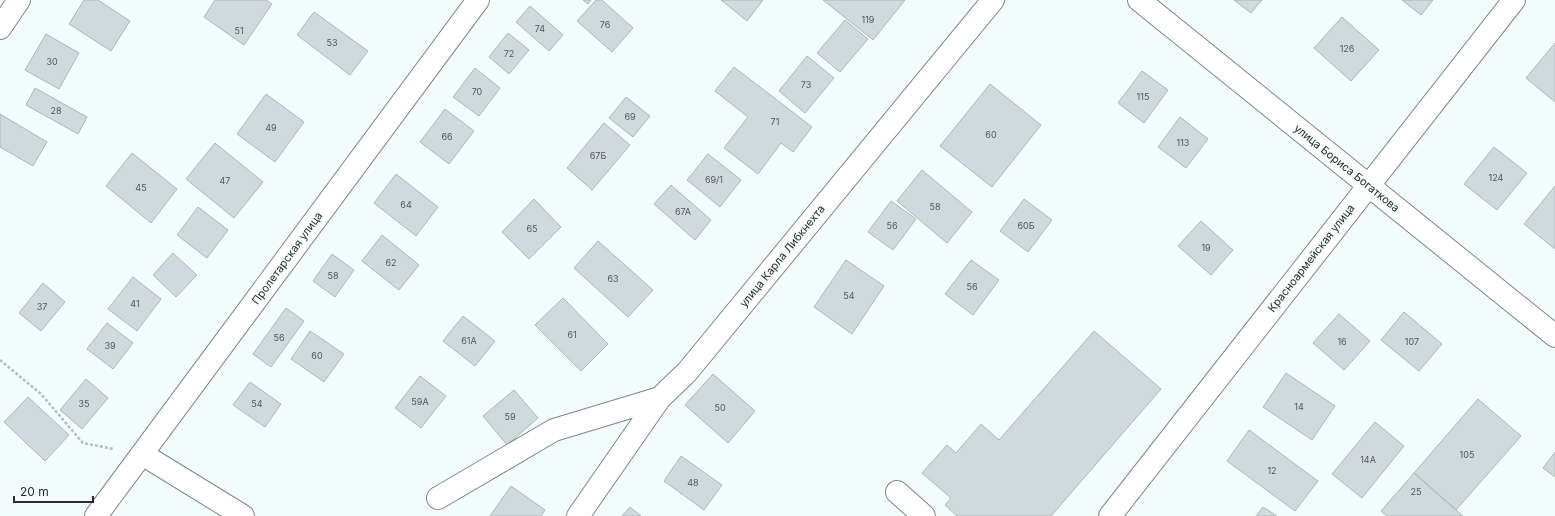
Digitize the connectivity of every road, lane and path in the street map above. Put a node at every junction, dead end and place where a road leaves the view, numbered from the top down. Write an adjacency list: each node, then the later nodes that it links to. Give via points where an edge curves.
1 (19, 0): 6 (street)
2 (478, 0): 11 (street, Пролетарская улица)
3 (993, 0): 10 (street, улица Карла Либкнехта, via 687,372)
4 (1139, 0): 7 (street, улица Бориса Богаткова)
5 (1514, 0): 7 (street, Красноармейская улица)
6 (0, 28)
7 (1368, 185): 8 (street, улица Бориса Богаткова); 18 (street, Красноармейская улица)
8 (1555, 336)
9 (0, 360): 11 (path, via 41,394 83,442)
10 (660, 398): 13 (street, via 554,430); 16 (street, улица Карла Либкнехта)
11 (142, 454): 14 (street, Пролетарская улица); 15 (street)
12 (897, 492): 17 (street)
13 (438, 498)
14 (96, 516)
15 (243, 516)
16 (578, 516)
17 (924, 516)
18 (1110, 516)

